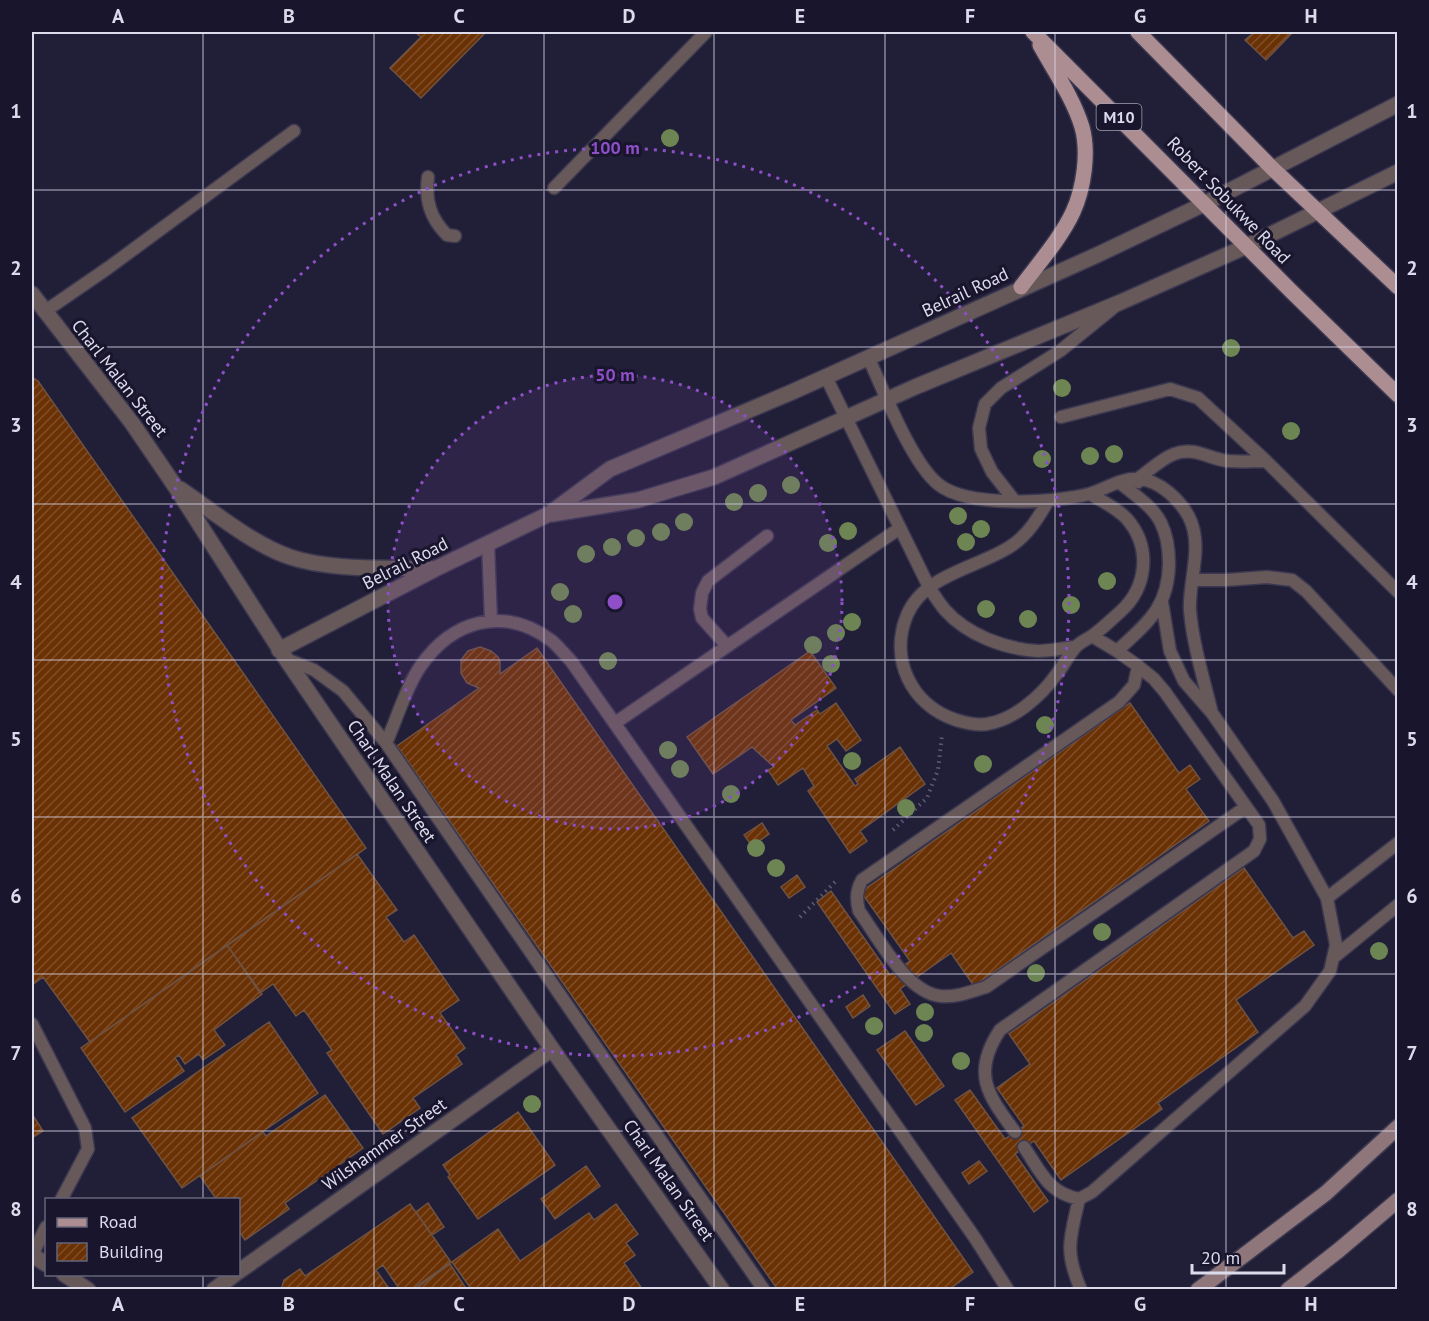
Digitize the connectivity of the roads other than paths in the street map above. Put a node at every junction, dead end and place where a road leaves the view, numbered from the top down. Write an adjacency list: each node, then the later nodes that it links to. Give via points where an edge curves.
1 (706, 32): 9 (lane)
2 (1033, 32): 10 (main road, Robert Sobukwe Road / M10); 14 (main road, via 1074,107 1085,154 1082,184 1073,212)
3 (1138, 32): 6 (main road)
4 (1398, 104): 6 (street, Belrail Road)
5 (294, 131): 18 (lane)
6 (1272, 168): 10 (street, Belrail Road); 11 (main road)
7 (1398, 172): 11 (street, Belrail Road)
8 (428, 177): 12 (lane, via 426,193 432,214 447,235)
9 (554, 188)
10 (1204, 204): 13 (main road, Robert Sobukwe Road / M10); 14 (street, Belrail Road)
11 (1318, 212): 13 (street, Belrail Road); 15 (main road)
12 (455, 236)
13 (1247, 246): 17 (street, Belrail Road); 21 (main road, Robert Sobukwe Road / M10)
14 (1021, 287): 19 (street, Belrail Road)
15 (1398, 287)
16 (32, 294): 18 (street, Charl Malan Street)
17 (1121, 302): 22 (street, Belrail Road); 31 (lane, via 1060,351 1001,388 985,404 979,428 981,449 992,472)
18 (38, 316): 28 (street, Charl Malan Street, via 132,423)
19 (868, 357): 20 (street, Belrail Road); 22 (lane)
20 (826, 377): 24 (lane); 33 (street, Belrail Road, via 610,469)
21 (1398, 395)
22 (888, 400): 24 (street, Belrail Road); 31 (lane, via 913,451 937,483 969,498)
23 (1061, 417): 25 (lane, via 1170,389 1198,398)
24 (846, 418): 33 (street, Belrail Road, via 714,477 638,500); 34 (lane)
25 (1266, 461): 26 (lane, via 1230,461 1193,451 1181,452 1172,454); 40 (lane)
26 (1139, 478): 27 (lane); 30 (lane); 38 (lane, via 1165,489 1189,517 1194,536)
27 (1119, 482): 29 (lane); 30 (lane)
28 (175, 486): 37 (street, via 256,540 289,556 321,565); 47 (street, Charl Malan Street)
29 (1089, 494): 32 (lane); 43 (lane, via 1128,520 1143,551 1142,581 1134,596)
30 (1133, 494): 41 (lane, via 1161,522 1168,543 1169,584)
31 (1014, 500): 32 (lane)
32 (1048, 501): 39 (lane, via 1023,537 1010,547)
33 (549, 514): 36 (street, Belrail Road)
34 (900, 528): 39 (lane); 44 (lane)
35 (767, 536): 44 (lane, via 708,581 702,593 702,618)
36 (488, 543): 37 (street, Belrail Road); 42 (lane)
37 (435, 569): 47 (street, Belrail Road)
38 (1193, 580): 49 (lane, via 1267,576 1292,580); 50 (lane, via 1192,630)
39 (929, 587): 45 (lane, via 958,623 994,642 1039,651); 45 (lane, via 909,611 900,651 904,671 914,689 924,703 944,716 968,724 1003,719 1044,690)
40 (1398, 592)
41 (1162, 602): 46 (lane, via 1148,622); 50 (lane, via 1170,651 1184,681)
42 (491, 621): 51 (lane, via 520,625 552,642 571,661); 52 (lane, via 451,634 430,654 419,669)
43 (1092, 636): 45 (lane); 46 (lane)
44 (727, 646): 51 (lane)
45 (1075, 647)
46 (1117, 651): 48 (lane)
47 (283, 655): 52 (lane, via 314,670 343,691); 59 (street, Charl Malan Street)
48 (1138, 666): 53 (lane, via 1164,692); 53 (lane, via 1134,685 1119,702 862,880 856,900 859,911 899,968 923,991 941,997 986,987)
49 (1398, 690)
50 (1212, 713): 55 (lane, via 1273,801)
51 (615, 723): 76 (lane)
52 (386, 743): 75 (lane)
53 (1246, 807): 61 (lane, via 1259,825 1260,839 1254,851 1000,1030 987,1055 986,1085)
54 (1398, 843): 55 (lane)
55 (1327, 898): 57 (lane, via 1336,945)
56 (1398, 905): 57 (lane)
57 (1333, 958): 64 (lane, via 1329,971 1305,1006 1107,1180)
58 (32, 1024): 63 (lane, via 88,1140 88,1149)
59 (552, 1049): 69 (street, Wilshammer Street); 74 (street, Charl Malan Street)
60 (1398, 1127): 78 (main road, via 1326,1193)
61 (1015, 1132)
62 (1024, 1147): 64 (lane, via 1050,1186)
63 (63, 1198)
64 (1079, 1199): 77 (lane, via 1070,1255)
65 (1398, 1200): 79 (main road)
66 (45, 1229): 67 (lane)
67 (32, 1255): 68 (street)
68 (45, 1263)
69 (240, 1271)
70 (66, 1276): 72 (street)
71 (234, 1276): 73 (street)
72 (88, 1290)
73 (214, 1290)
74 (722, 1290)
75 (764, 1290)
76 (1008, 1290)
77 (1081, 1290)
78 (1198, 1290)
79 (1288, 1290)

